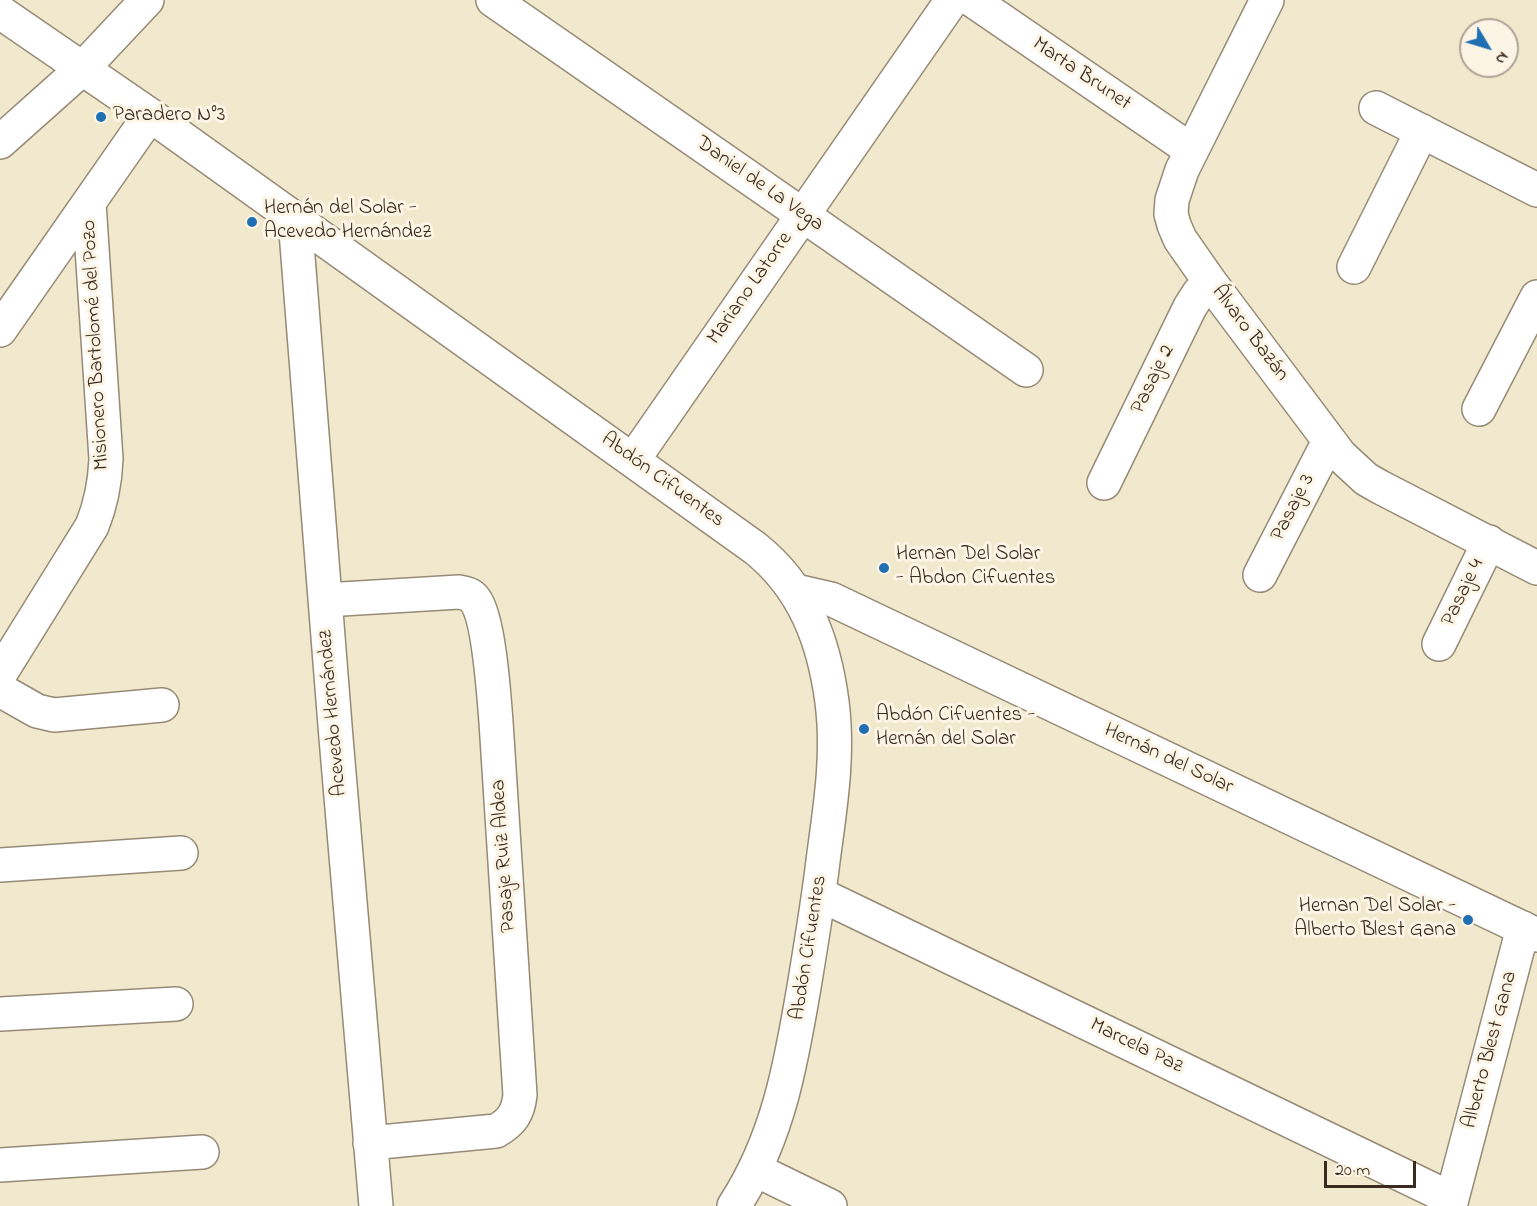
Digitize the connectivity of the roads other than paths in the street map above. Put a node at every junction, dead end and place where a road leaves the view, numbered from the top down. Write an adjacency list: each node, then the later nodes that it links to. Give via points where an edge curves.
1 (147, 0): 7 (main road)
2 (952, 0): 15 (main road, Mariano Latorre)
3 (972, 0): 12 (main road, Marta Brunet)
4 (1267, 0): 12 (main road, Álvaro Bazán)
5 (496, 1): 15 (main road, Daniel de La Vega)
6 (0, 12): 7 (main road, Abdón Cifuentes)
7 (83, 68): 9 (main road, Abdón Cifuentes); 11 (main road)
8 (1376, 108): 10 (main road)
9 (150, 115): 14 (main road, Misionero Bartolomé del Pozo); 16 (main road, Abdón Cifuentes)
10 (1422, 131): 13 (main road); 17 (main road)
11 (0, 142)
12 (1191, 150): 18 (main road, Álvaro Bazán, via 1177,182 1171,214 1180,239)
13 (1537, 190)
14 (89, 203): 20 (main road); 32 (main road, Misionero Bartolomé del Pozo, via 105,482 92,526)
15 (803, 215): 21 (main road, Daniel de La Vega); 24 (main road, Mariano Latorre)
16 (295, 219): 24 (main road, Abdón Cifuentes); 30 (main road, Acevedo Hernández)
17 (1354, 267)
18 (1210, 282): 23 (main road, Álvaro Bazán); 25 (main road, Pasaje 2, via 1194,299)
19 (1537, 297): 22 (main road)
20 (0, 330)
21 (1026, 370)
22 (1479, 409)
23 (1329, 441): 26 (main road, Álvaro Bazán, via 1366,479); 28 (main road, Pasaje 3)
24 (633, 460): 29 (main road, Abdón Cifuentes, via 771,560)
25 (1104, 483)
26 (1489, 542): 27 (main road, Álvaro Bazán); 31 (main road, Pasaje 4)
27 (1537, 568)
28 (1260, 575)
29 (796, 591): 37 (main road, Abdón Cifuentes, via 819,645 835,730); 38 (main road, Hernán del Solar, via 843,605)
30 (325, 600): 41 (main road, Acevedo Hernández); 41 (main road, Pasaje Ruiz Aldea, via 459,592 472,596 484,625 496,712 519,1107 513,1118 496,1131)
31 (1439, 644)
32 (0, 674)
33 (0, 690): 34 (main road, via 54,716)
34 (162, 705)
35 (182, 853): 36 (main road)
36 (0, 865)
37 (819, 894): 44 (main road, Abdón Cifuentes, via 792,1061 772,1133); 45 (main road, Marcela Paz)
38 (1530, 932): 45 (main road, Alberto Blest Gana)
39 (176, 1004): 40 (main road)
40 (0, 1014)
41 (370, 1143): 46 (main road, Acevedo Hernández)
42 (202, 1152): 43 (main road)
43 (0, 1165)
44 (756, 1170): 47 (main road, Abdón Cifuentes); 48 (main road)
45 (1451, 1202)
46 (376, 1206)
47 (734, 1206)
48 (830, 1206)

